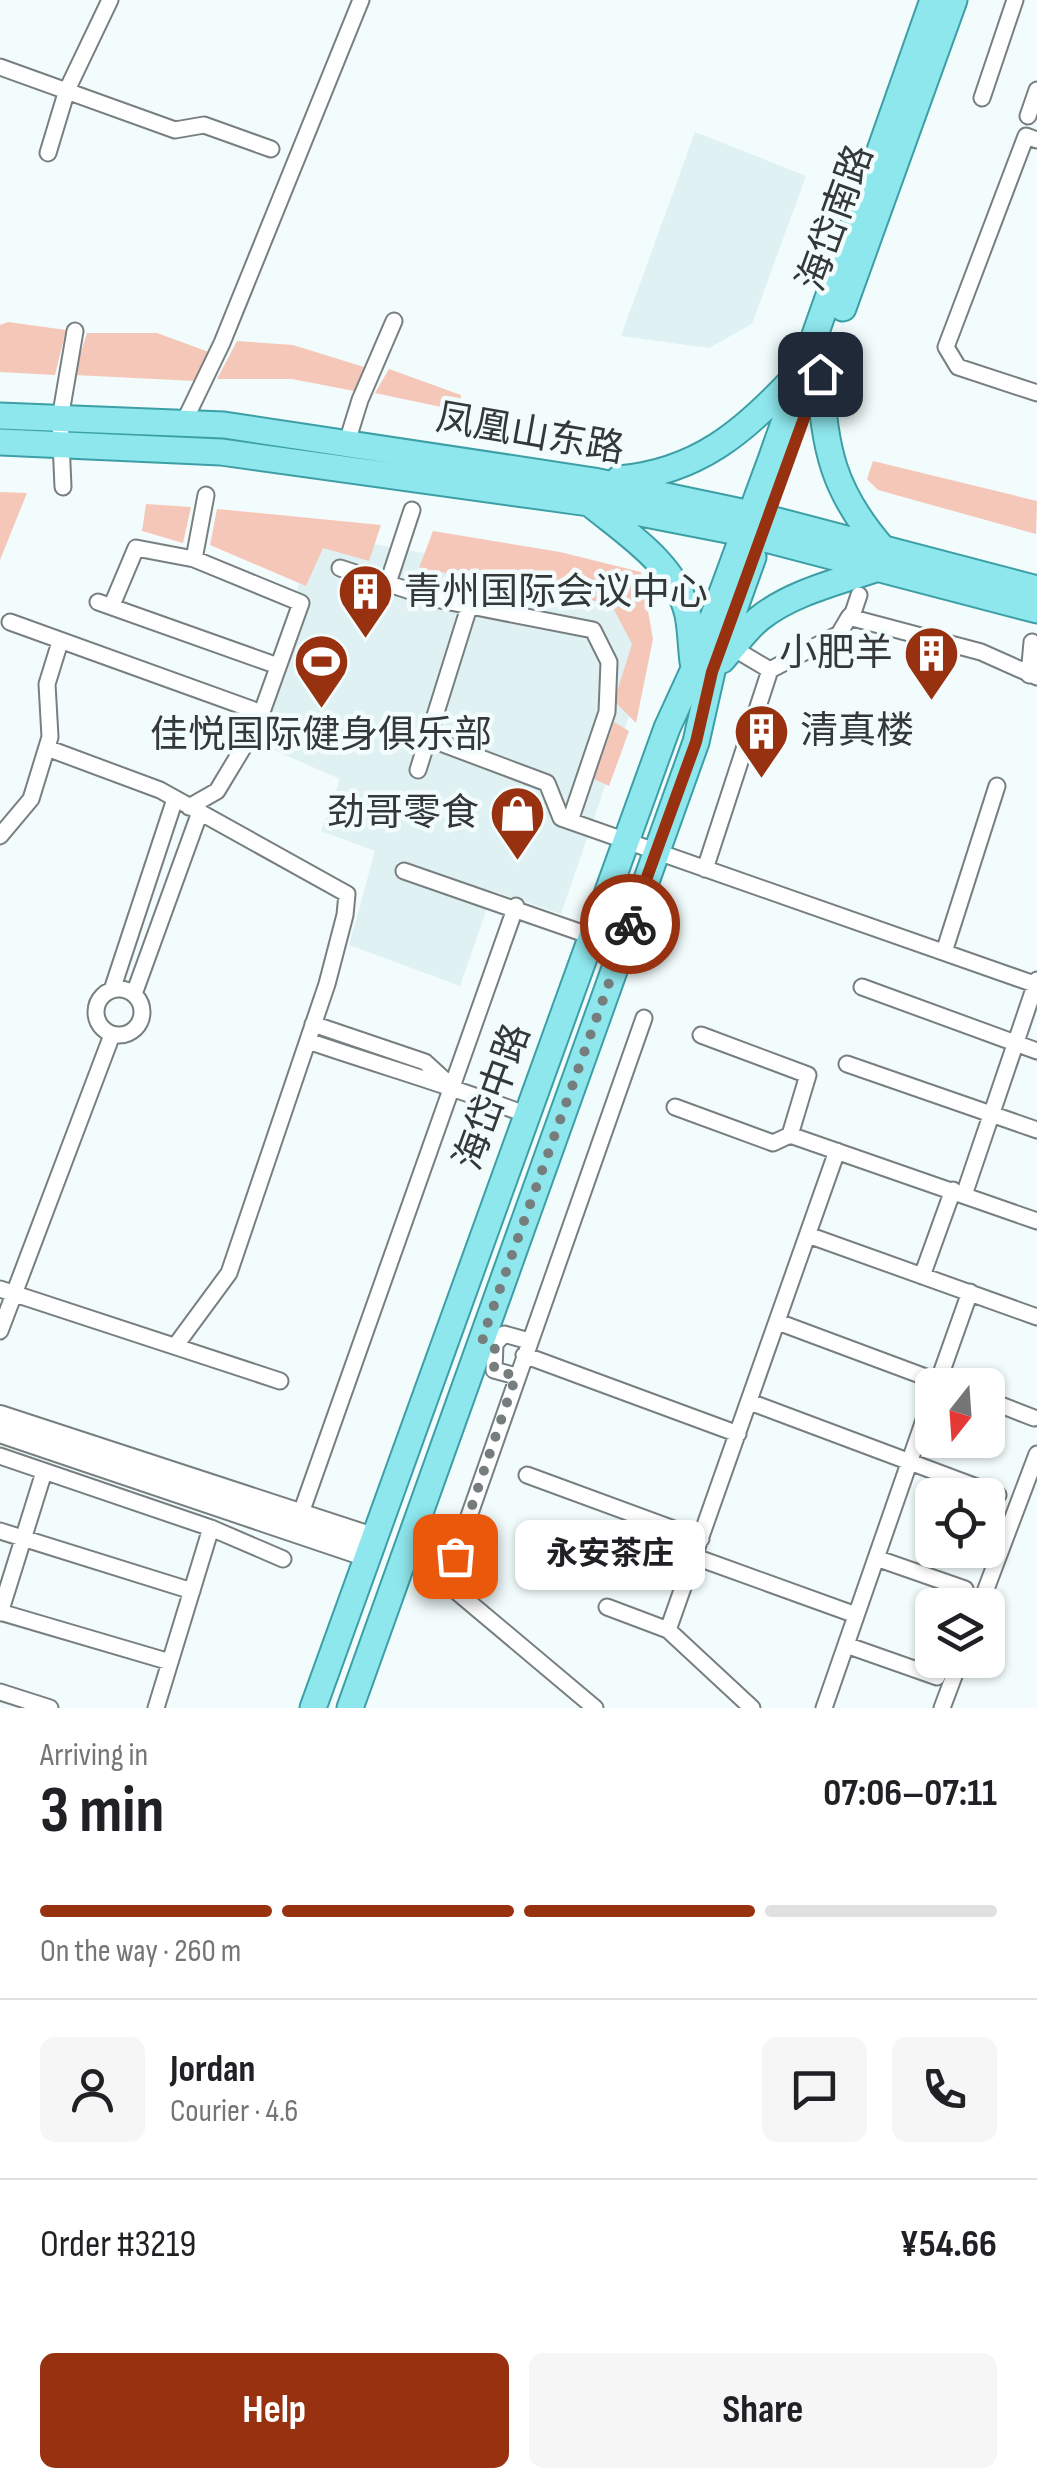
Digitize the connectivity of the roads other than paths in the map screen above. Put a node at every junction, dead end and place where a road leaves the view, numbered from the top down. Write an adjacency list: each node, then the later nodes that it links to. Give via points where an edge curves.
1 (110, 0): 7 (street)
2 (361, 0): 20 (street)
3 (933, 0): 16 (main road, 海岱南路)
4 (954, 0): 16 (main road, 海岱南路)
5 (1014, 0): 9 (street)
6 (0, 67): 7 (street)
7 (67, 90): 12 (street, via 174,130 204,125); 13 (street)
8 (1037, 90): 10 (street)
9 (982, 98)
10 (1028, 116)
11 (1037, 140): 17 (street, via 1026,136 946,348 958,367)
12 (272, 149)
13 (48, 153)
14 (394, 321): 22 (street)
15 (75, 331): 19 (street)
16 (812, 370): 25 (main road, via 708,454); 28 (main road, 海岱南路); 30 (main road, via 834,472)
17 (1037, 393)
18 (0, 416): 19 (main road, 凤凰山东路)
19 (60, 419): 20 (main road, 凤凰山东路); 23 (street)
20 (183, 424): 22 (main road, 凤凰山东路)
21 (0, 442): 23 (main road, 凤凰山东路)
22 (346, 442): 25 (main road, 凤凰山东路)
23 (62, 445): 24 (street); 25 (main road, 凤凰山东路, via 221,452)
24 (63, 487)
25 (591, 492): 28 (main road, 凤凰山东路); 43 (main road, via 675,583)
26 (206, 495): 29 (street)
27 (412, 510): 32 (street)
28 (755, 526): 30 (main road, 凤凰山东路); 43 (main road, 海岱中路)
29 (194, 559): 42 (street, via 300,603); 42 (street, via 136,548 105,604)
30 (881, 559): 33 (main road, 凤凰山东路); 36 (main road, 凤凰山东路); 41 (main road, via 758,619)
31 (340, 568): 32 (street)
32 (388, 584): 35 (street)
33 (1037, 590)
34 (859, 595): 37 (street)
35 (470, 604): 47 (street); 52 (street, via 593,630 609,662 608,712)
36 (1037, 610)
37 (848, 617): 44 (street, via 840,634); 45 (street, via 981,652)
38 (10, 622): 39 (street)
39 (60, 642): 46 (street); 48 (street, via 47,684)
40 (1032, 642): 45 (street)
41 (733, 648): 43 (main road); 44 (street)
42 (278, 666): 46 (street)
43 (703, 670): 54 (main road, 海岱中路, via 666,728); 55 (main road, 海岱中路, via 696,742)
44 (770, 670): 56 (street)
45 (1033, 676)
46 (262, 713): 51 (street, via 217,791)
47 (430, 739): 49 (street); 52 (street, via 547,783 561,818)
48 (46, 748): 51 (street); 53 (street, via 31,799)
49 (418, 770)
50 (997, 786): 60 (street)
51 (188, 806): 63 (street); 64 (street); 66 (street, via 347,894)
52 (570, 821): 54 (street)
53 (0, 836)
54 (625, 841): 55 (street); 59 (main road, 海岱中路)
55 (655, 852): 56 (street); 89 (main road, 海岱中路)
56 (705, 869): 60 (street)
57 (404, 872): 59 (street)
58 (516, 906): 73 (street)
59 (591, 936): 75 (main road, 海岱中路)
60 (944, 952): 61 (street)
61 (1036, 983): 70 (street)
62 (862, 987): 70 (street)
63 (112, 990): 64 (street); 67 (street, via 95,1012)
64 (134, 994): 67 (street, via 142,1008 139,1024 128,1034)
65 (644, 1018): 91 (street)
66 (313, 1024): 69 (street); 73 (street, via 425,1062)
67 (112, 1035): 84 (street)
68 (701, 1035): 78 (street, via 808,1074)
69 (308, 1041): 73 (street); 90 (street, via 228,1274)
70 (1014, 1043): 71 (street); 76 (street)
71 (1037, 1051)
72 (847, 1064): 76 (street)
73 (452, 1086): 75 (street); 109 (street)
74 (676, 1106): 78 (street, via 773,1143)
75 (527, 1115): 114 (main road, 海岱中路)
76 (990, 1115): 77 (street); 80 (street)
77 (1037, 1130)
78 (790, 1135): 79 (street)
79 (837, 1150): 80 (street); 82 (street)
80 (958, 1193): 81 (street); 83 (street)
81 (1037, 1220)
82 (808, 1236): 83 (street); 87 (street)
83 (922, 1276): 85 (street)
84 (8, 1291): 88 (street); 90 (street)
85 (970, 1292): 86 (street); 92 (street)
86 (1037, 1317)
87 (778, 1322): 94 (street); 96 (street)
88 (0, 1331)
89 (488, 1342): 91 (street, via 504,1334); 93 (street, via 494,1370); 115 (main road, 海岱中路)
90 (176, 1345): 95 (street)
91 (526, 1348): 93 (street); 101 (street)
92 (944, 1368)
93 (516, 1376): 119 (street, via 455,1556)
94 (915, 1378)
95 (280, 1381)
96 (750, 1402): 101 (street); 105 (street)
97 (1005, 1407): 99 (street)
98 (0, 1416): 109 (street)
99 (1034, 1418)
100 (0, 1432): 114 (street)
101 (738, 1434): 112 (street)
102 (915, 1449): 105 (street)
103 (1037, 1454): 121 (street)
104 (0, 1456): 106 (street)
105 (910, 1462): 108 (street); 116 (street)
106 (44, 1472): 110 (street); 113 (street)
107 (527, 1475): 112 (street)
108 (953, 1478)
109 (301, 1513): 114 (street)
110 (210, 1528): 117 (street); 122 (street)
111 (0, 1531): 113 (street)
112 (700, 1539): 126 (street)
113 (24, 1540): 122 (street); 124 (street)
114 (370, 1547): 134 (main road, 海岱中路)
115 (406, 1550): 119 (street); 135 (main road, 海岱中路)
116 (876, 1558): 120 (street); 125 (street)
117 (282, 1559)
118 (701, 1560): 125 (street)
119 (439, 1577): 136 (street)
120 (962, 1588)
121 (986, 1588)
122 (192, 1591): 128 (street)
123 (607, 1607): 126 (street)
124 (0, 1612): 128 (street)
125 (856, 1615): 127 (street)
126 (668, 1630): 137 (street)
127 (846, 1645): 129 (street); 138 (street)
128 (170, 1662): 133 (street)
129 (915, 1669)
130 (953, 1678): 139 (street)
131 (0, 1692): 132 (street)
132 (50, 1708)
133 (156, 1708)
134 (314, 1708)
135 (350, 1708)
136 (595, 1708)
137 (752, 1708)
138 (824, 1708)
139 (942, 1708)

